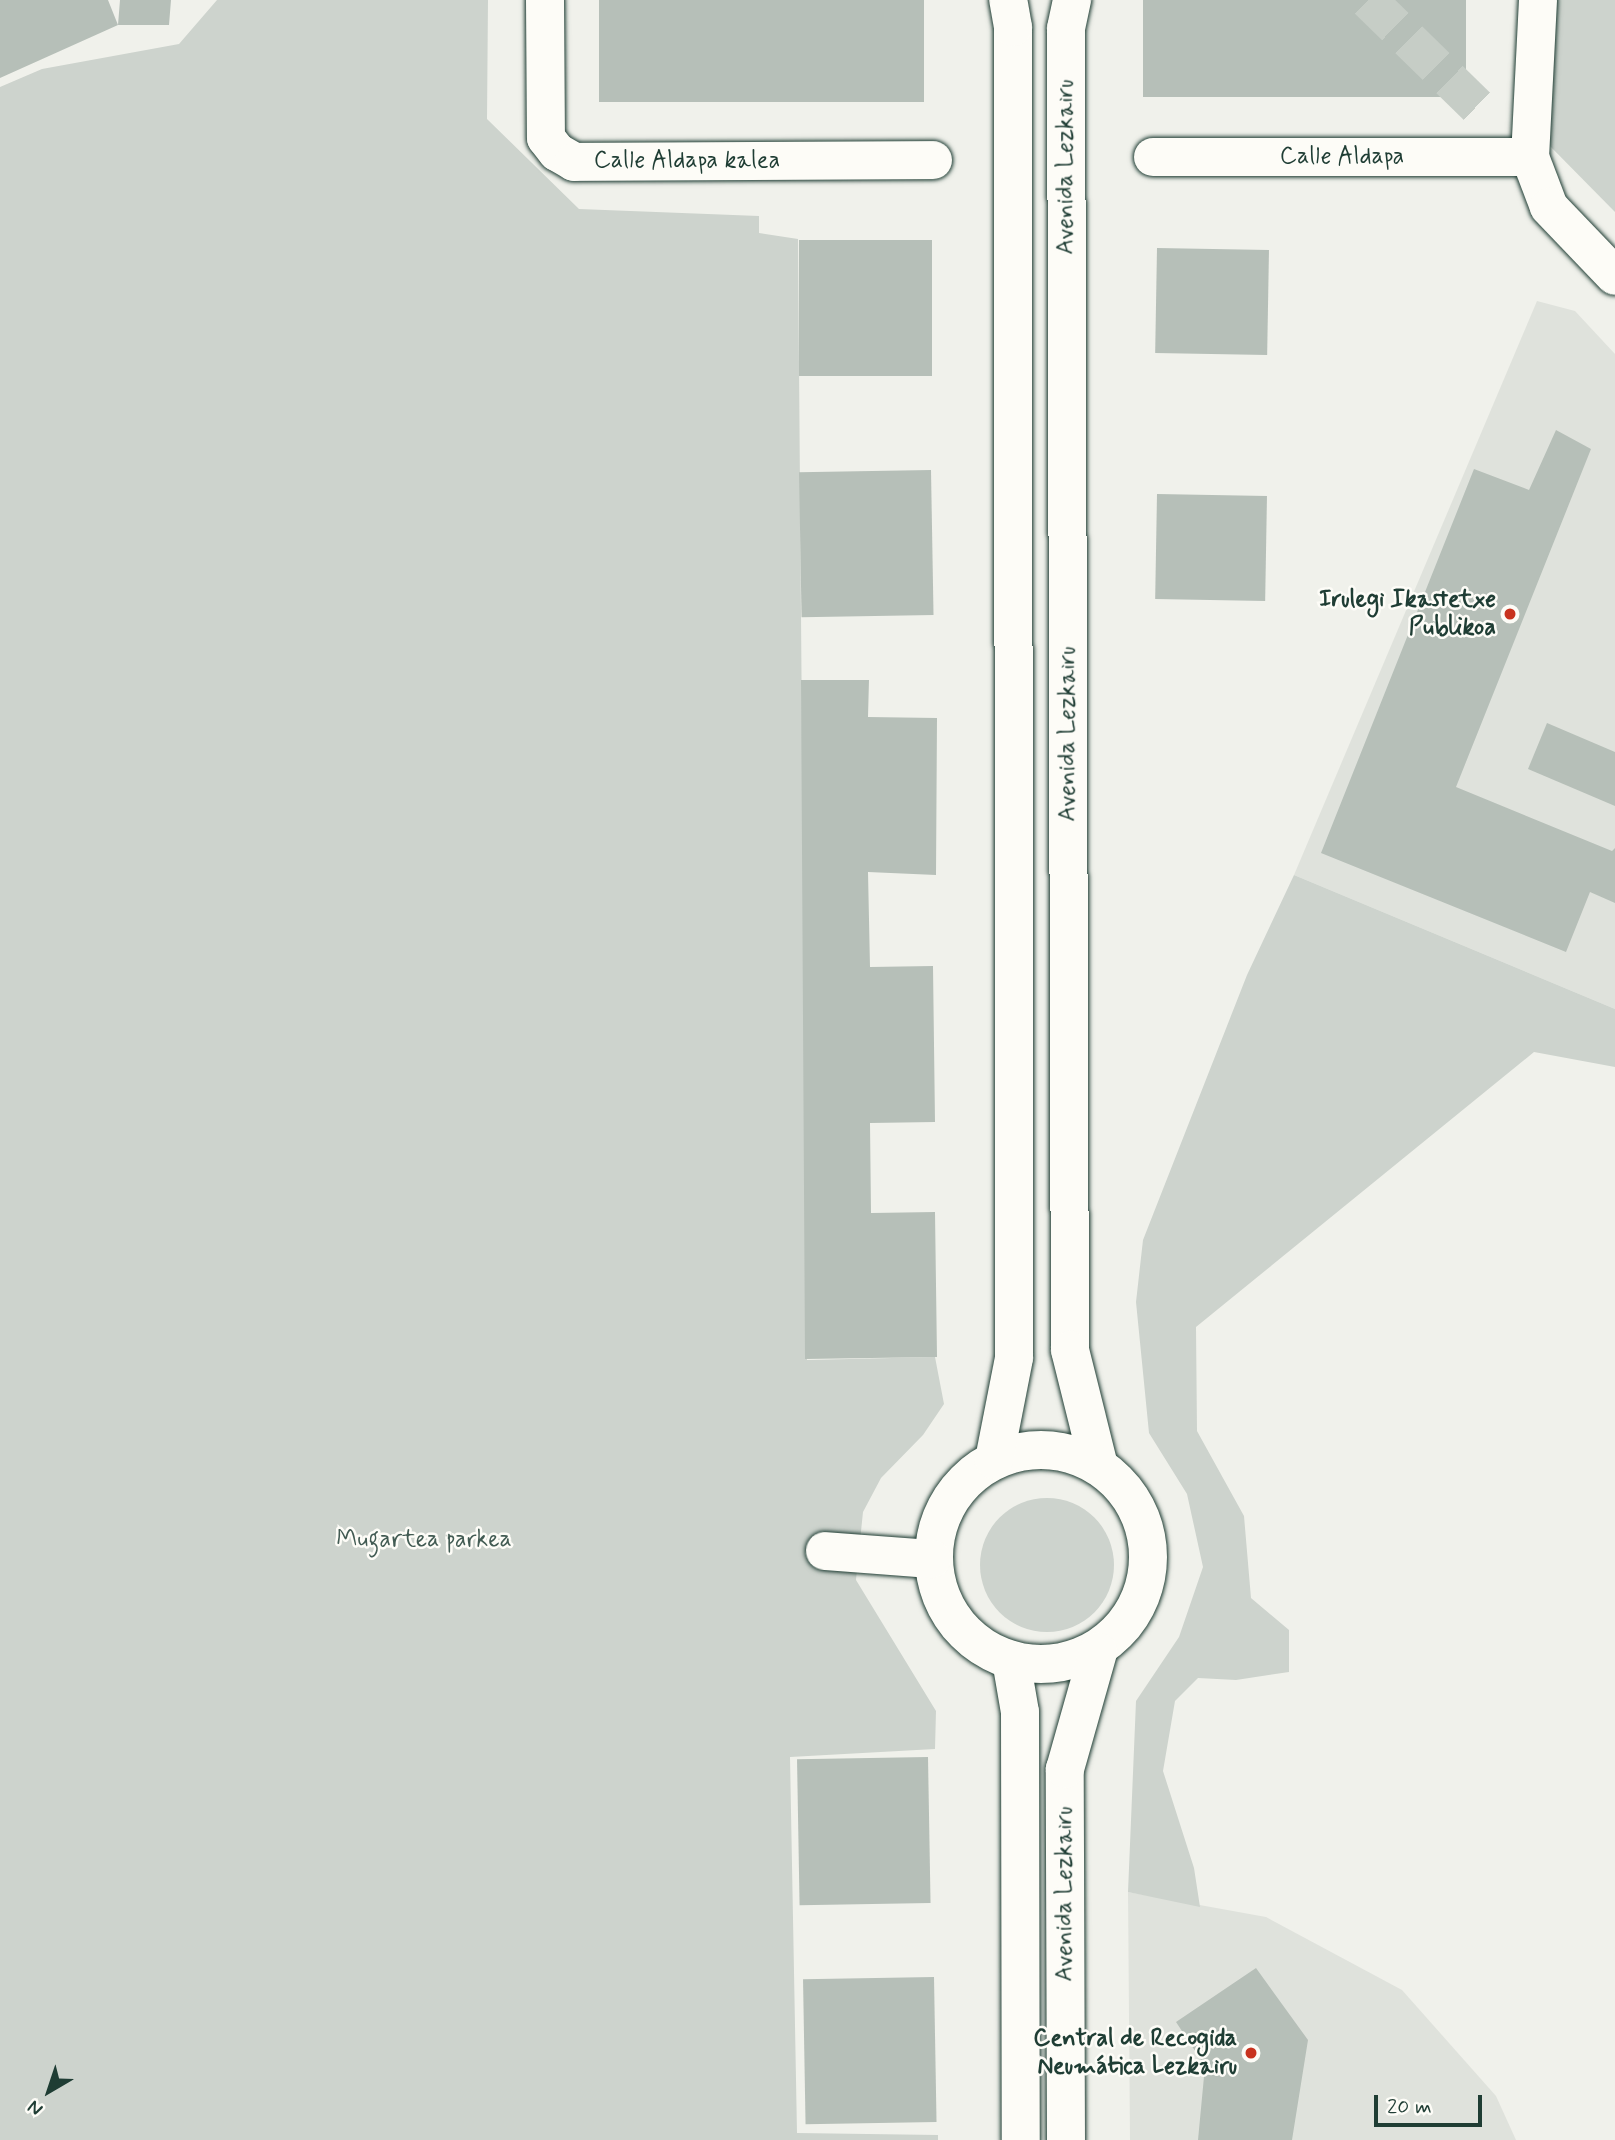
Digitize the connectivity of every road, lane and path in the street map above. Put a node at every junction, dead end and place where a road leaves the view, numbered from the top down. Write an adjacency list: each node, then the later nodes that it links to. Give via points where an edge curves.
1 (545, 0): 7 (street, Calle Aldapa kalea, via 546,138 574,162)
2 (1008, 0): 9 (street, via 1013,27 1015,1349)
3 (1072, 0): 10 (street, Avenida Lezkairu, via 1066,28 1070,1350)
4 (1538, 0): 6 (street)
5 (1153, 157): 6 (street, Calle Aldapa)
6 (1530, 157): 8 (street, via 1549,207)
7 (933, 160)
8 (1615, 276)
9 (994, 1460): 10 (street, via 1029,1450 1065,1452); 12 (street, via 968,1478 948,1503)
10 (1099, 1466): 13 (street, via 1124,1487 1141,1516 1149,1548 1147,1581 1135,1611)
11 (825, 1550): 12 (street)
12 (932, 1559): 14 (street, via 941,1597 958,1624 982,1646)
13 (1098, 1652): 14 (street, via 1062,1663); 16 (street, Avenida Lezkairu, via 1065,1769)
14 (1011, 1660): 15 (street, Avenida Lezkairu, via 1020,1712)
15 (1021, 2140)
16 (1066, 2140)

